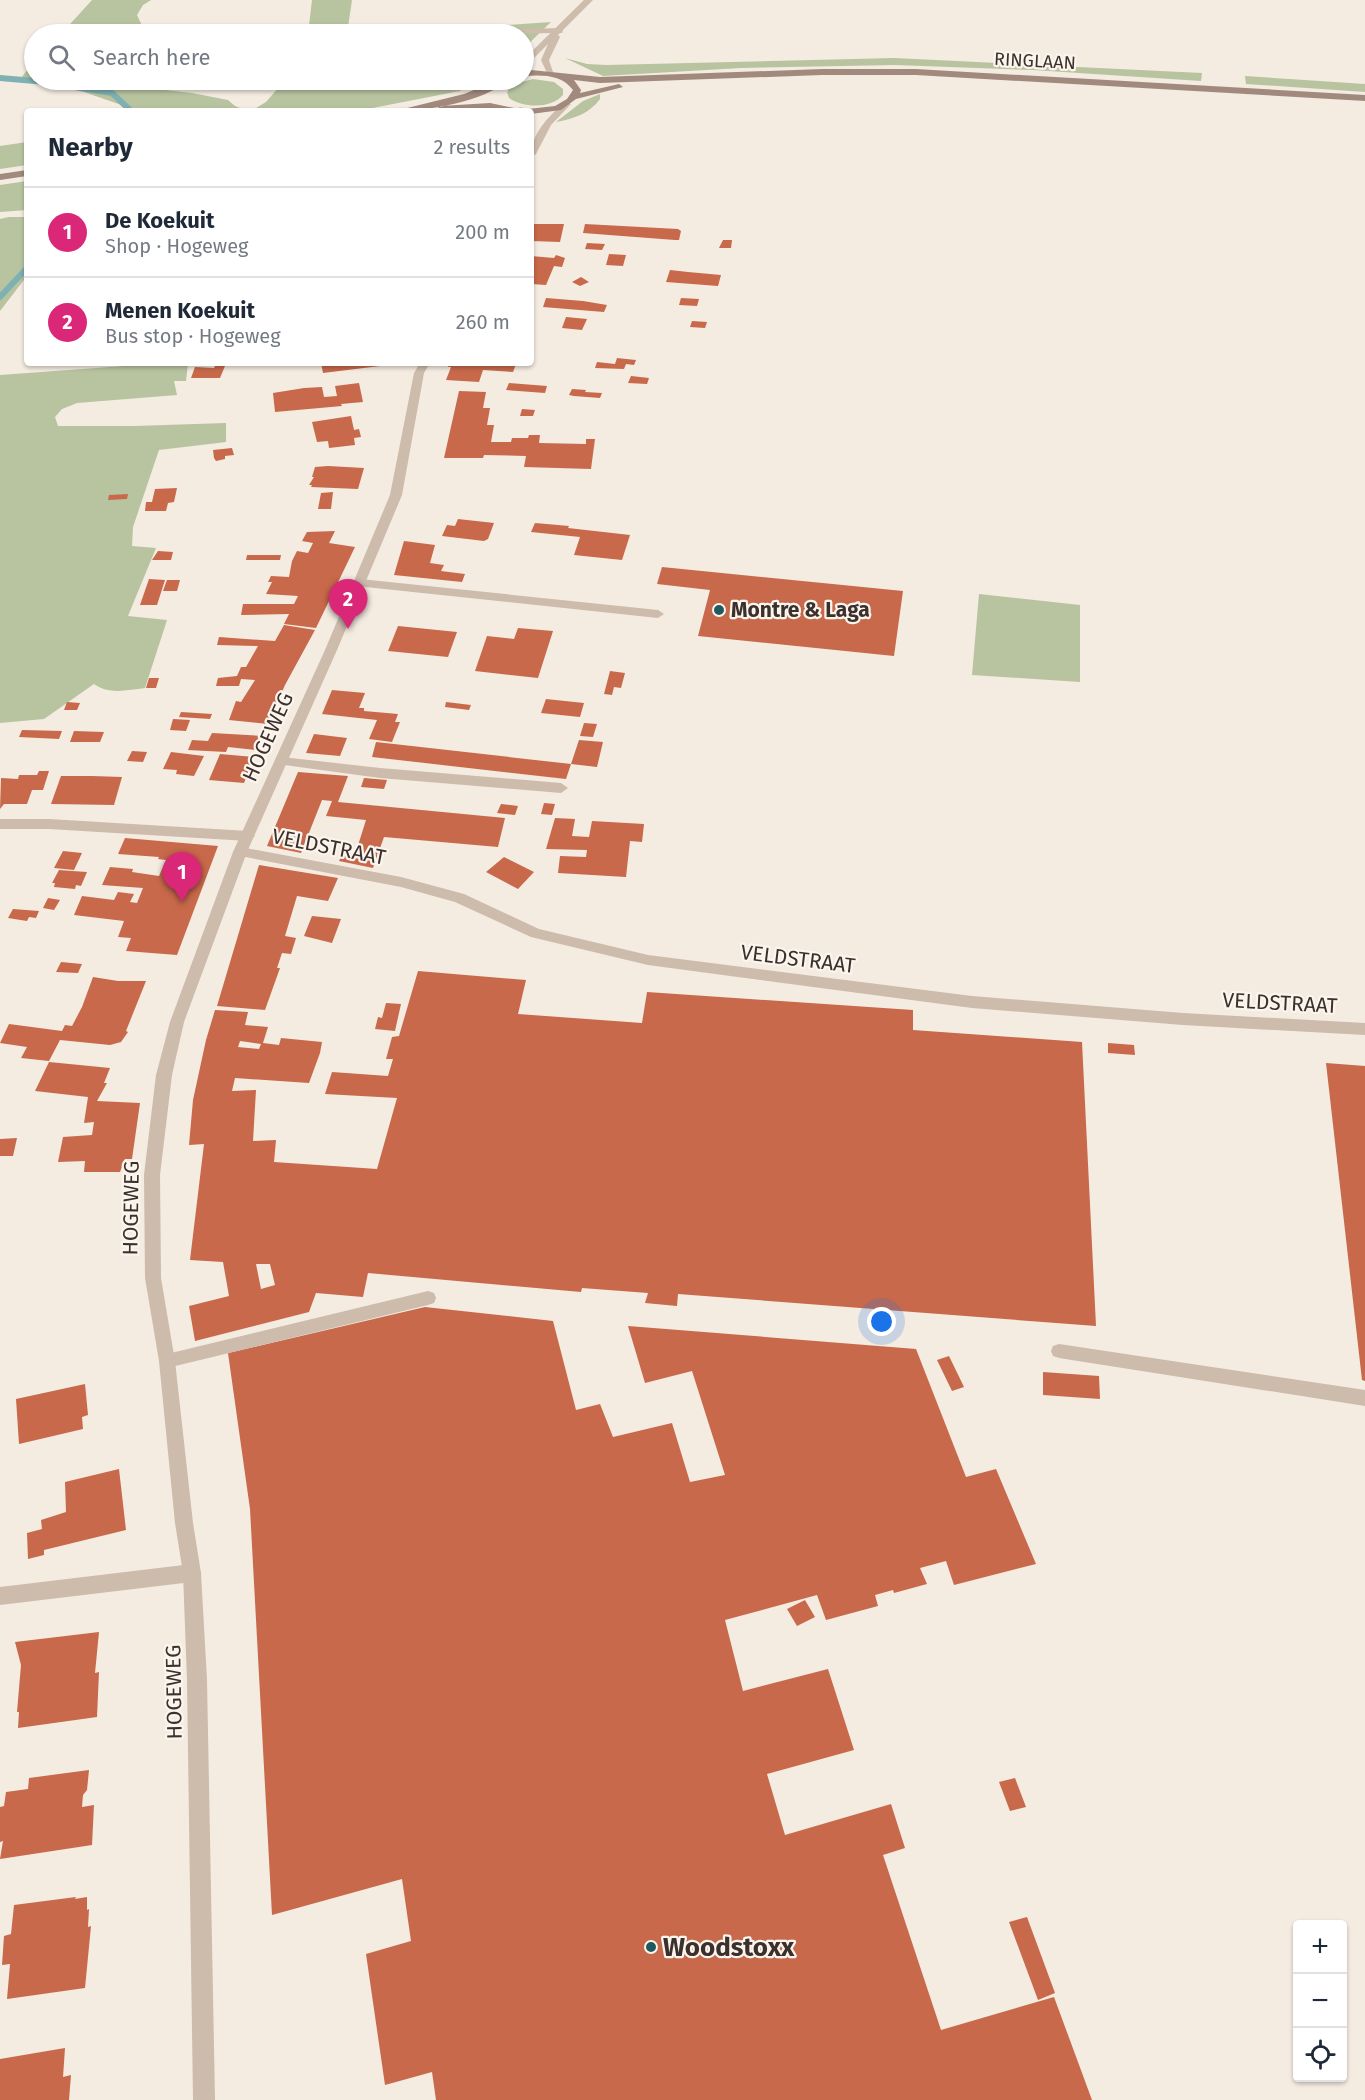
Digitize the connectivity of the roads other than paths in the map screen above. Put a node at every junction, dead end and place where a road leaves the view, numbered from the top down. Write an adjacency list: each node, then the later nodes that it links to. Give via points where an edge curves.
1 (589, 0): 2 (street)
2 (559, 31): 3 (street); 4 (street); 5 (street, via 545,60)
3 (534, 32)
4 (534, 54)
5 (551, 73): 6 (main road, RINGLAAN); 8 (main road, RINGLAAN)
6 (534, 74)
7 (702, 76): 8 (main road, RINGLAAN, via 600,80); 11 (main road, RINGLAAN, via 822,72 958,74); 12 (main road, RINGLAAN, via 605,89)
8 (564, 77): 12 (main road, via 578,90)
9 (484, 90): 13 (main road)
10 (494, 90): 16 (main road, via 493,95 500,103)
11 (1365, 98)
12 (571, 101): 17 (main road, RINGLAAN); 18 (street, via 547,124)
13 (414, 108)
14 (464, 108): 15 (main road, RINGLAAN)
15 (504, 108)
16 (513, 108)
17 (534, 111)
18 (534, 148)
19 (24, 173): 20 (main road)
20 (0, 177)
21 (422, 366): 22 (street, HOGEWEG, via 396,495)
22 (360, 583): 23 (street); 24 (street, HOGEWEG)
23 (658, 615)
24 (282, 761): 25 (street); 27 (street, HOGEWEG)
25 (561, 788)
26 (0, 824): 27 (street, VELDSTRAAT, via 49,824)
27 (244, 844): 28 (street, VELDSTRAAT, via 459,898 536,933 648,960 972,1002); 31 (street, HOGEWEG, via 177,1022 164,1075 152,1175 153,1266)
28 (1365, 1029)
29 (428, 1298): 31 (street)
30 (1059, 1351): 32 (street)
31 (167, 1361): 33 (street, HOGEWEG)
32 (1365, 1398)
33 (192, 1573): 34 (street); 35 (street, HOGEWEG)
34 (0, 1596)
35 (204, 2100)

